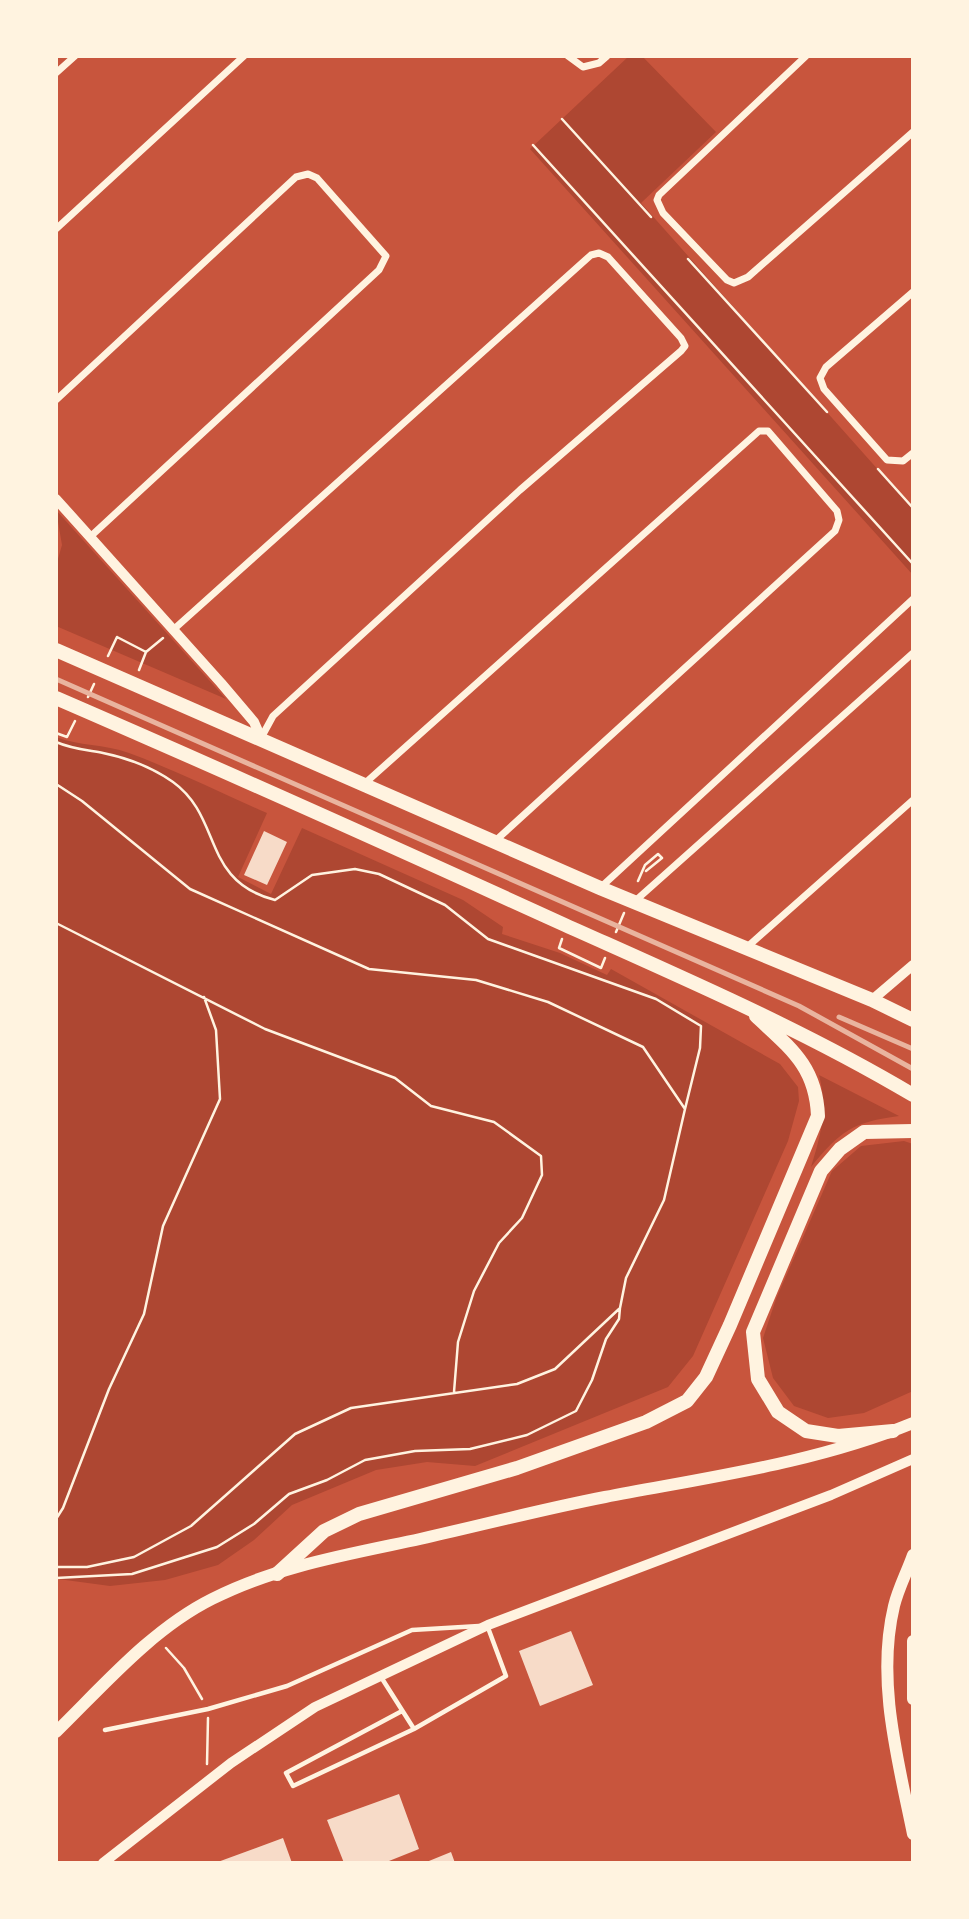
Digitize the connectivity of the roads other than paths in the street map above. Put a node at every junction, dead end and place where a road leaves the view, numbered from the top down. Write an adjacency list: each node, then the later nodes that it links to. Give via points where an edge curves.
1 (75, 56): 6 (street)
2 (244, 56): 8 (street)
3 (568, 56): 4 (street, via 583,67)
4 (607, 56)
5 (806, 56): 7 (street, via 663,189 657,200 663,213 722,276 734,283 748,277)
6 (56, 73)
7 (913, 132)
8 (56, 229)
9 (913, 292): 11 (street, via 826,367 820,378 887,460 897,461)
10 (56, 400): 13 (street, via 296,177 317,177 382,250 385,262 379,270)
11 (913, 453)
12 (56, 499): 13 (street)
13 (90, 537): 15 (street)
14 (913, 599): 23 (street)
15 (175, 631): 19 (street, via 254,722); 19 (street, via 591,255 608,257 681,338 685,346 273,716)
16 (56, 650): 19 (highway)
17 (913, 653): 24 (street)
18 (56, 698): 28 (highway)
19 (261, 738): 20 (highway)
20 (363, 785): 22 (highway); 22 (street, via 763,429 837,511 835,531)
21 (913, 800): 25 (street)
22 (494, 842): 23 (highway)
23 (600, 888): 24 (highway)
24 (632, 899): 25 (highway)
25 (745, 948): 27 (highway)
26 (913, 965): 27 (street)
27 (872, 1000): 29 (highway)
28 (742, 1003): 30 (highway); 36 (highway, via 799,1057 812,1080 818,1116 730,1325 687,1401 646,1422 517,1468 359,1514 324,1531)
29 (913, 1020)
30 (913, 1095)
31 (913, 1131): 33 (highway, via 864,1132 840,1149 821,1171 753,1332 758,1379 778,1412 806,1431 838,1436)
32 (913, 1423): 33 (main road)
33 (893, 1431): 36 (main road, via 816,1456 580,1502)
34 (913, 1459): 37 (street, via 831,1495)
35 (913, 1555): 45 (main road, via 894,1605 887,1673 895,1746)
36 (277, 1573): 44 (main road, via 210,1600 156,1636)
37 (488, 1625): 39 (street); 42 (lane, via 506,1676); 43 (lane, via 412,1630 287,1686 208,1709)
38 (913, 1641): 40 (main road)
39 (381, 1676): 41 (lane); 46 (street, via 316,1707 207,1781)
40 (913, 1699)
41 (402, 1711): 42 (lane); 42 (lane, via 286,1773 293,1786)
42 (414, 1729)
43 (105, 1730)
44 (56, 1732)
45 (913, 1834)
46 (103, 1863)

